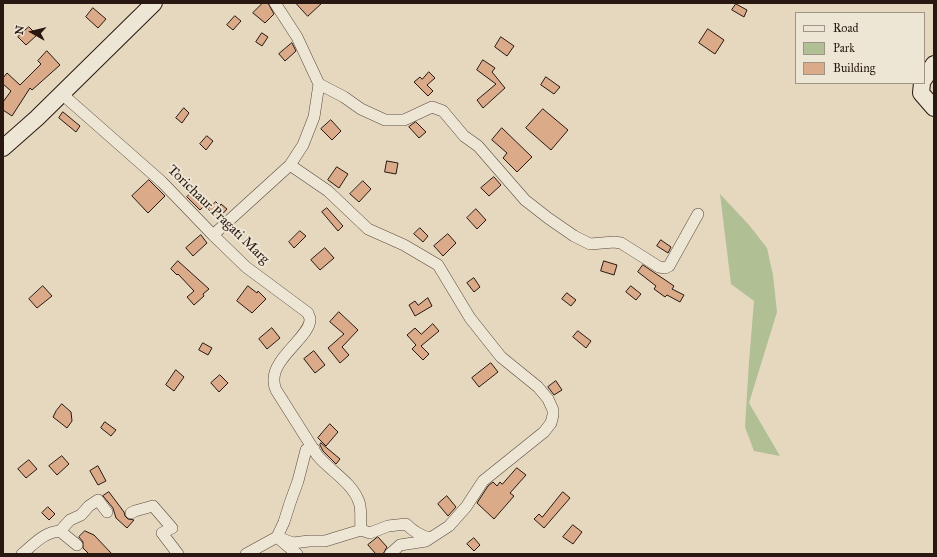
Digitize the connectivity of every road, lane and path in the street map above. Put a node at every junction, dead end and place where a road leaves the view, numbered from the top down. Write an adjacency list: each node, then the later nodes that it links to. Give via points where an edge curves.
1 (154, 3): 7 (main road)
2 (275, 3): 5 (street, via 297,37)
3 (934, 64): 4 (main road)
4 (925, 78)
5 (320, 84): 10 (street, via 314,118 303,145); 11 (street, via 361,109 385,120 404,120 432,107 443,111 526,200 574,236 590,244 621,244 665,268 669,266)
6 (922, 84): 8 (main road, via 920,93)
7 (62, 94): 9 (main road); 12 (street, Torichaur Pragati Marg, via 162,182)
8 (934, 108)
9 (3, 148)
10 (290, 166): 12 (street); 19 (street, via 328,191 368,229 404,244 438,265 470,318 501,357 538,387 553,410 551,423 544,432 483,482 450,526)
11 (698, 214)
12 (213, 235): 13 (street, Torichaur Pragati Marg, via 246,267 308,313 308,327 278,364 274,381 276,390)
13 (314, 449): 16 (street, via 324,464 354,492 360,503); 18 (street, via 306,450 298,481)
14 (107, 512): 17 (street, via 98,500 81,515 70,520)
15 (132, 513): 22 (street, via 153,506 172,528 162,534)
16 (360, 530): 18 (street, via 325,541 293,543); 19 (street, via 370,533 388,526 406,524 419,534)
17 (60, 531): 20 (street); 21 (street, via 45,534)
18 (277, 537): 23 (street); 24 (street)
19 (430, 538): 25 (street, via 426,541 400,545)
20 (77, 545)
21 (22, 554)
22 (178, 554)
23 (246, 554)
24 (297, 554)
25 (390, 554)

